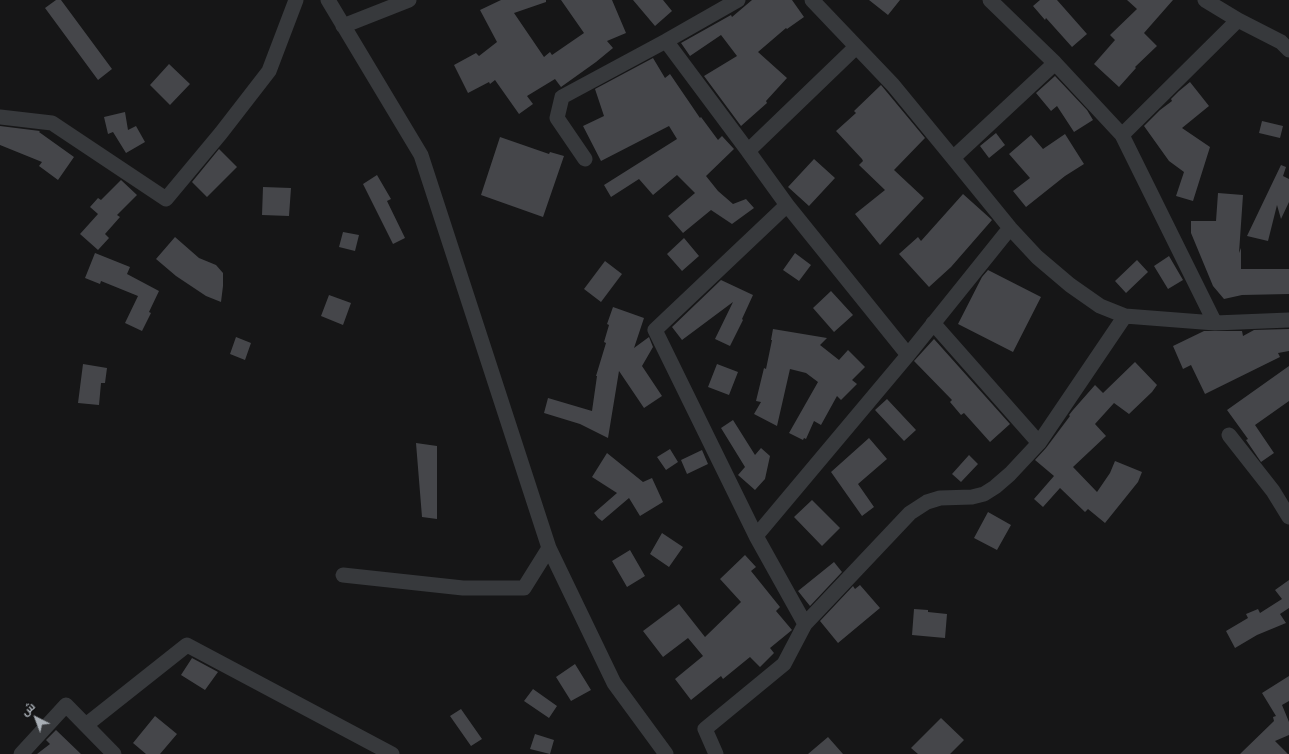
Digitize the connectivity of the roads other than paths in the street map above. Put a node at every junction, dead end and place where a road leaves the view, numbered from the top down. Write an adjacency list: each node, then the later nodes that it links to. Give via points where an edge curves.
1 (296, 0): 14 (street, via 269,71 166,199 52,123)
2 (328, 0): 9 (street)
3 (409, 0): 9 (street)
4 (738, 0): 10 (street)
5 (812, 0): 11 (street)
6 (990, 0): 13 (street)
7 (1205, 0): 8 (street)
8 (1238, 20): 12 (street, via 1281,42); 15 (street)
9 (343, 26): 30 (street, via 421,155)
10 (666, 41): 16 (street); 18 (street, via 562,97 557,118)
11 (856, 47): 16 (street); 17 (street, via 893,85)
12 (1289, 50)
13 (1055, 63): 15 (street); 17 (street)
14 (0, 117)
15 (1122, 135): 24 (street)
16 (748, 151): 19 (street)
17 (953, 158): 20 (street)
18 (585, 159)
19 (787, 205): 25 (street); 29 (street, via 655,330)
20 (1010, 228): 21 (street, via 1037,257 1070,285 1100,306); 23 (street)
21 (1125, 316): 24 (street); 27 (street)
22 (1289, 320): 24 (street)
23 (934, 323): 25 (street); 27 (street)
24 (1215, 323)
25 (908, 355): 29 (street)
26 (1229, 435): 28 (street, via 1273,491)
27 (1039, 443): 32 (street, via 1010,474 984,494 940,498 927,502 910,513)
28 (1289, 517)
29 (756, 536): 32 (street)
30 (549, 548): 31 (street, via 524,588 462,588); 37 (street, via 614,683)
31 (343, 575)
32 (805, 624): 38 (street, via 784,664 705,729)
33 (86, 725): 34 (street, via 66,705); 35 (street); 36 (street, via 186,645)
34 (21, 754)
35 (114, 754)
36 (392, 754)
37 (666, 754)
38 (716, 754)

